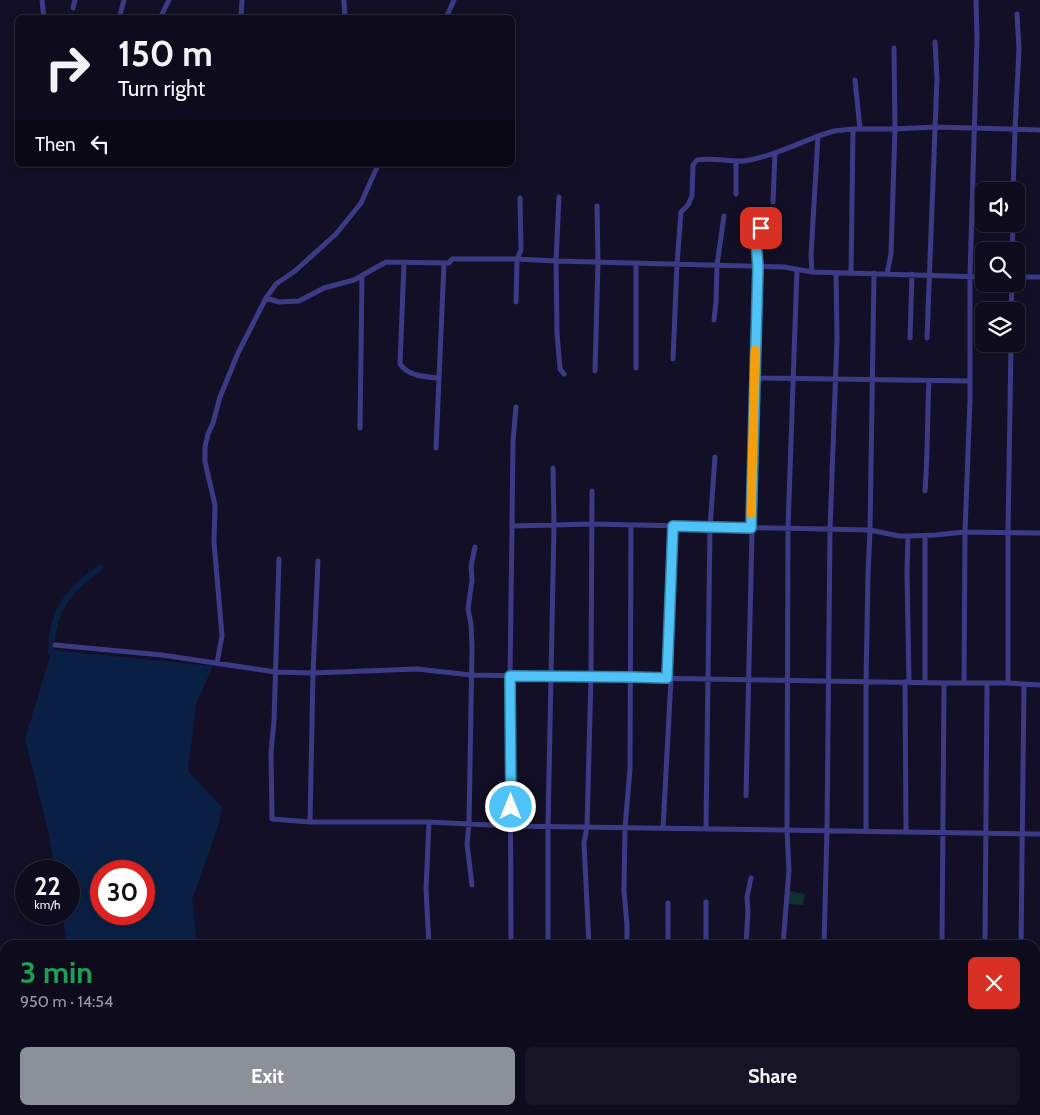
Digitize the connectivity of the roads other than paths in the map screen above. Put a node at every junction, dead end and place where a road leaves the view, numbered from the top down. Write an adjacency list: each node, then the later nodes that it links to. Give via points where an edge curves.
1 (42, 0): 11 (street)
2 (75, 0): 9 (street)
3 (124, 0): 12 (street)
4 (169, 0): 13 (street)
5 (242, 0): 14 (street)
6 (344, 0): 15 (street)
7 (454, 0): 16 (street)
8 (976, 0): 21 (street)
9 (73, 8)
10 (1017, 14): 24 (street)
11 (44, 15)
12 (120, 15)
13 (162, 15)
14 (241, 15)
15 (345, 15)
16 (447, 15)
17 (935, 42): 20 (street)
18 (894, 48): 23 (street)
19 (855, 80): 22 (street)
20 (935, 127): 21 (street); 23 (street); 54 (street)
21 (975, 128): 24 (street); 56 (street)
22 (856, 129): 23 (street); 26 (street); 50 (street)
23 (895, 129): 52 (street, via 891,254)
24 (1014, 130): 25 (street); 30 (street)
25 (1040, 130)
26 (818, 136): 27 (street); 48 (street)
27 (775, 153): 28 (street); 34 (street)
28 (736, 161): 31 (street); 44 (street, via 704,159 693,165 692,196 681,212)
29 (377, 167): 60 (street, via 361,203 336,234 276,284)
30 (1013, 182)
31 (736, 194)
32 (559, 197): 39 (street)
33 (520, 198): 38 (street, via 521,250)
34 (774, 202)
35 (598, 206): 40 (street)
36 (724, 216): 45 (street)
37 (762, 218): 46 (street, via 756,242)
38 (517, 259): 39 (street); 42 (street, via 452,259); 61 (street)
39 (556, 261): 40 (street); 69 (street, via 557,333 560,369)
40 (598, 262): 43 (street); 68 (street)
41 (404, 263): 42 (street); 55 (street, via 386,262); 70 (street, via 400,364 404,370)
42 (444, 263): 70 (street)
43 (636, 263): 44 (street); 67 (street)
44 (677, 264): 45 (street); 66 (street)
45 (718, 265): 46 (street); 62 (street)
46 (758, 266): 47 (street); 71 (street)
47 (797, 269): 48 (street); 72 (street)
48 (812, 272): 49 (street)
49 (836, 273): 50 (street); 73 (street)
50 (852, 273): 51 (street)
51 (874, 273): 52 (street); 74 (street)
52 (887, 274): 53 (street)
53 (912, 274): 54 (street); 63 (street)
54 (930, 274): 56 (street); 64 (street)
55 (362, 276): 60 (street, via 324,288 299,301 279,302); 78 (street)
56 (970, 276): 57 (street); 76 (street)
57 (975, 276)
58 (1025, 277): 59 (street)
59 (1040, 277)
60 (266, 298): 103 (street, via 238,352 205,447 205,462 215,505 214,542 222,636)
61 (516, 302)
62 (714, 320)
63 (910, 338)
64 (928, 338)
65 (1011, 352): 95 (street)
66 (673, 359)
67 (636, 368)
68 (595, 371)
69 (564, 374)
70 (439, 378): 79 (street)
71 (755, 378): 72 (street); 90 (street)
72 (793, 379): 73 (street); 91 (street)
73 (835, 379): 74 (street); 92 (street)
74 (872, 379): 75 (street); 93 (street)
75 (928, 381): 76 (street); 83 (street)
76 (970, 381): 94 (street)
77 (516, 407): 87 (street)
78 (360, 428)
79 (436, 448)
80 (715, 457): 89 (street)
81 (553, 468): 85 (street)
82 (592, 491): 84 (street)
83 (925, 491)
84 (592, 524): 85 (street); 86 (street); 109 (street)
85 (554, 525): 87 (street); 108 (street)
86 (631, 525): 88 (street); 110 (street)
87 (512, 526): 107 (street)
88 (673, 526): 89 (street); 111 (street)
89 (710, 527): 90 (street); 112 (street)
90 (751, 528): 91 (street); 113 (street)
91 (788, 528): 92 (street); 114 (street)
92 (830, 530): 93 (street); 115 (street)
93 (870, 530): 97 (street); 116 (street)
94 (965, 532): 95 (street); 98 (street); 120 (street)
95 (1008, 533): 96 (street); 122 (street)
96 (1040, 533)
97 (908, 536): 98 (street); 117 (street)
98 (925, 536): 118 (street)
99 (475, 547): 106 (street, via 468,609)
100 (279, 559): 104 (street)
101 (318, 561): 105 (street)
102 (55, 645): 103 (street)
103 (217, 663): 104 (street)
104 (275, 672): 105 (street); 126 (street, via 272,819)
105 (313, 673): 106 (street, via 417,669); 126 (street)
106 (471, 675): 107 (street); 128 (street)
107 (510, 676): 108 (street); 129 (street)
108 (552, 677): 109 (street); 130 (street)
109 (591, 677): 110 (street); 131 (street)
110 (630, 677): 111 (street); 132 (street, via 630,769)
111 (669, 679): 112 (street); 133 (street)
112 (708, 679): 113 (street); 134 (street)
113 (748, 680): 114 (street); 125 (street)
114 (788, 680): 115 (street); 135 (street)
115 (829, 681): 116 (street); 136 (street)
116 (866, 682): 117 (street); 137 (street)
117 (907, 682): 118 (street); 138 (street)
118 (925, 682): 119 (street)
119 (944, 683): 120 (street); 139 (street)
120 (964, 683): 121 (street)
121 (987, 683): 122 (street); 140 (street)
122 (1008, 683): 123 (street)
123 (1024, 684): 124 (street); 141 (street)
124 (1040, 685)
125 (746, 796)
126 (310, 822): 127 (street)
127 (429, 822): 128 (street); 147 (street, via 426,889)
128 (469, 824): 129 (street); 144 (street, via 467,844)
129 (511, 826): 130 (street); 148 (street)
130 (548, 826): 131 (street); 149 (street)
131 (588, 827): 132 (street); 150 (street, via 584,843)
132 (625, 828): 133 (street); 151 (street, via 624,891)
133 (663, 828): 134 (street)
134 (706, 828): 135 (street)
135 (787, 830): 136 (street); 155 (street, via 789,870)
136 (827, 830): 137 (street); 156 (street)
137 (866, 831): 138 (street)
138 (906, 831): 139 (street)
139 (943, 832): 140 (street); 157 (street)
140 (986, 832): 141 (street); 158 (street)
141 (1022, 834): 142 (street); 159 (street)
142 (1040, 834)
143 (751, 878): 154 (street, via 747,897)
144 (472, 885)
145 (706, 902): 153 (street)
146 (668, 903): 152 (street)
147 (429, 940)
148 (511, 940)
149 (548, 940)
150 (589, 940)
151 (628, 940)
152 (668, 940)
153 (706, 940)
154 (746, 940)
155 (783, 940)
156 (824, 940)
157 (942, 940)
158 (985, 940)
159 (1021, 940)

